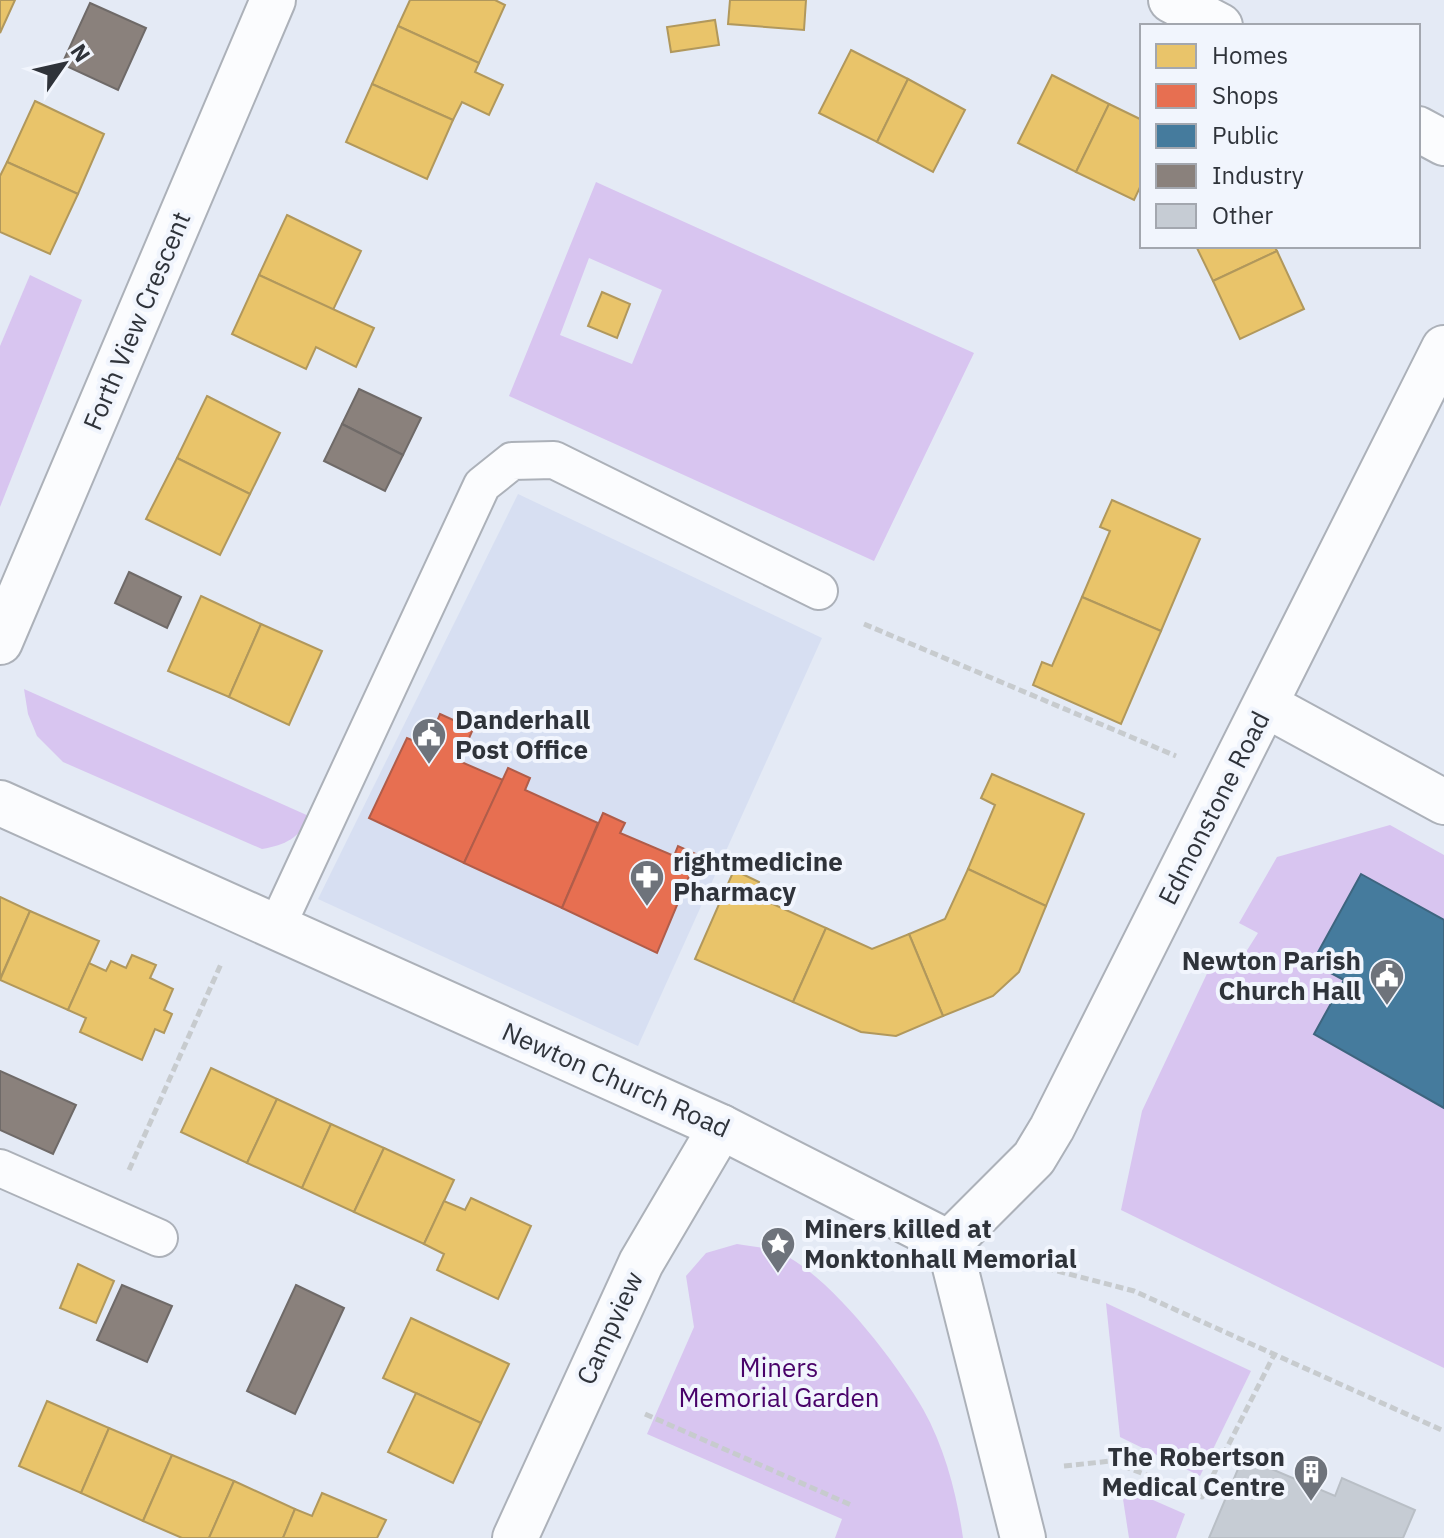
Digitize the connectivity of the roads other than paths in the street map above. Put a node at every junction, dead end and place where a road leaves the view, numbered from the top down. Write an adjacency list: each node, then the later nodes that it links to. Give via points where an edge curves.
1 (273, 0): 8 (street, Forth View Crescent)
2 (1171, 0): 3 (street)
3 (1216, 24)
4 (1420, 130): 5 (street)
5 (1444, 143)
6 (1444, 348): 9 (street, Edmonstone Road)
7 (819, 591): 12 (lane, via 554,460 512,461 482,485)
8 (0, 642)
9 (1266, 705): 10 (street); 16 (street, Edmonstone Road, via 1046,1138 1034,1158)
10 (1444, 802)
11 (0, 803): 12 (street, Newton Church Road)
12 (260, 919): 13 (street, Newton Church Road)
13 (721, 1127): 16 (street, Newton Church Road); 17 (street, Campview, via 646,1253)
14 (0, 1168): 15 (lane)
15 (159, 1238)
16 (949, 1243): 18 (street)
17 (515, 1538)
18 (1023, 1538)

